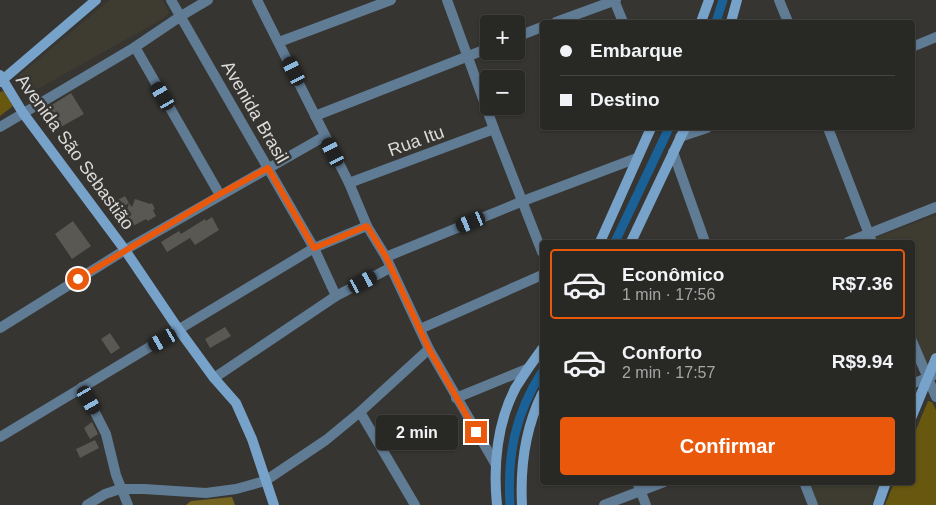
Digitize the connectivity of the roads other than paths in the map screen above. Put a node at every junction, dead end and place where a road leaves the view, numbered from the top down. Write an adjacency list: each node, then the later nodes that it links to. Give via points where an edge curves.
1 (96, 0): 25 (main road)
2 (171, 0): 11 (street, Avenida Brasil)
3 (208, 0): 11 (street)
4 (257, 0): 20 (street)
5 (391, 0): 20 (street)
6 (447, 0): 24 (street)
7 (615, 0): 12 (street); 13 (street)
8 (709, 0): 14 (main road)
9 (736, 0): 15 (main road)
10 (779, 0): 16 (street)
11 (181, 16): 22 (street); 36 (street, Avenida Brasil)
12 (561, 20)
13 (622, 20)
14 (702, 20)
15 (731, 20)
16 (787, 20)
17 (540, 28): 18 (street)
18 (525, 34)
19 (936, 37): 21 (street)
20 (279, 42): 27 (street)
21 (915, 46)
22 (135, 47): 26 (street); 38 (street)
23 (480, 51): 24 (street)
24 (467, 56): 27 (street); 29 (street)
25 (1, 79): 26 (main road, Avenida São Sebastião)
26 (23, 113): 28 (street); 48 (main road, Avenida São Sebastião)
27 (315, 116): 33 (street)
28 (0, 127)
29 (494, 129): 37 (street, Rua Itu); 39 (street)
30 (650, 130): 35 (main road)
31 (829, 130): 42 (street)
32 (682, 132): 34 (main road)
33 (325, 136): 36 (street); 37 (street)
34 (673, 152): 44 (main road); 45 (street)
35 (637, 158): 39 (street); 43 (main road)
36 (268, 168): 38 (street); 47 (street, Avenida Brasil)
37 (349, 183): 41 (street)
38 (220, 194): 48 (street)
39 (522, 202): 46 (street); 49 (street)
40 (936, 208): 42 (street)
41 (367, 226): 47 (street); 49 (street)
42 (870, 239)
43 (601, 240)
44 (632, 240)
45 (704, 240)
46 (540, 247)
47 (314, 248): 52 (street, Avenida Brasil); 55 (street)
48 (125, 250): 53 (street); 55 (main road, Avenida São Sebastião)
49 (386, 257): 50 (street)
50 (390, 268): 52 (street); 54 (street)
51 (540, 276): 54 (street)
52 (336, 296): 62 (street)
53 (0, 328)
54 (420, 329): 57 (street)
55 (179, 330): 62 (main road, Avenida São Sebastião); 64 (street)
56 (915, 346): 61 (street)
57 (429, 349): 66 (street); 69 (street)
58 (540, 352): 60 (main road)
59 (936, 358): 61 (main road)
60 (527, 369): 66 (street); 71 (main road, via 507,409)
61 (932, 376): 63 (street); 65 (street); 68 (main road)
62 (214, 378): 72 (main road, Avenida São Sebastião, via 236,403 252,439)
63 (915, 383)
64 (82, 387): 70 (street); 76 (street, via 106,434)
65 (936, 397)
66 (456, 398): 71 (street)
67 (540, 399): 82 (main road, via 526,438 521,474)
68 (915, 410)
69 (360, 412): 72 (street); 80 (street)
70 (0, 437)
71 (496, 465): 81 (main road)
72 (265, 482): 76 (street, via 206,493); 79 (main road, Avenida São Sebastião)
73 (805, 485): 85 (street)
74 (885, 485): 86 (main road)
75 (639, 487): 83 (street); 84 (street)
76 (120, 489): 77 (street); 78 (street)
77 (87, 505)
78 (128, 505)
79 (274, 505)
80 (415, 505)
81 (497, 505)
82 (522, 505)
83 (604, 505)
84 (646, 505)
85 (813, 505)
86 (878, 505)

